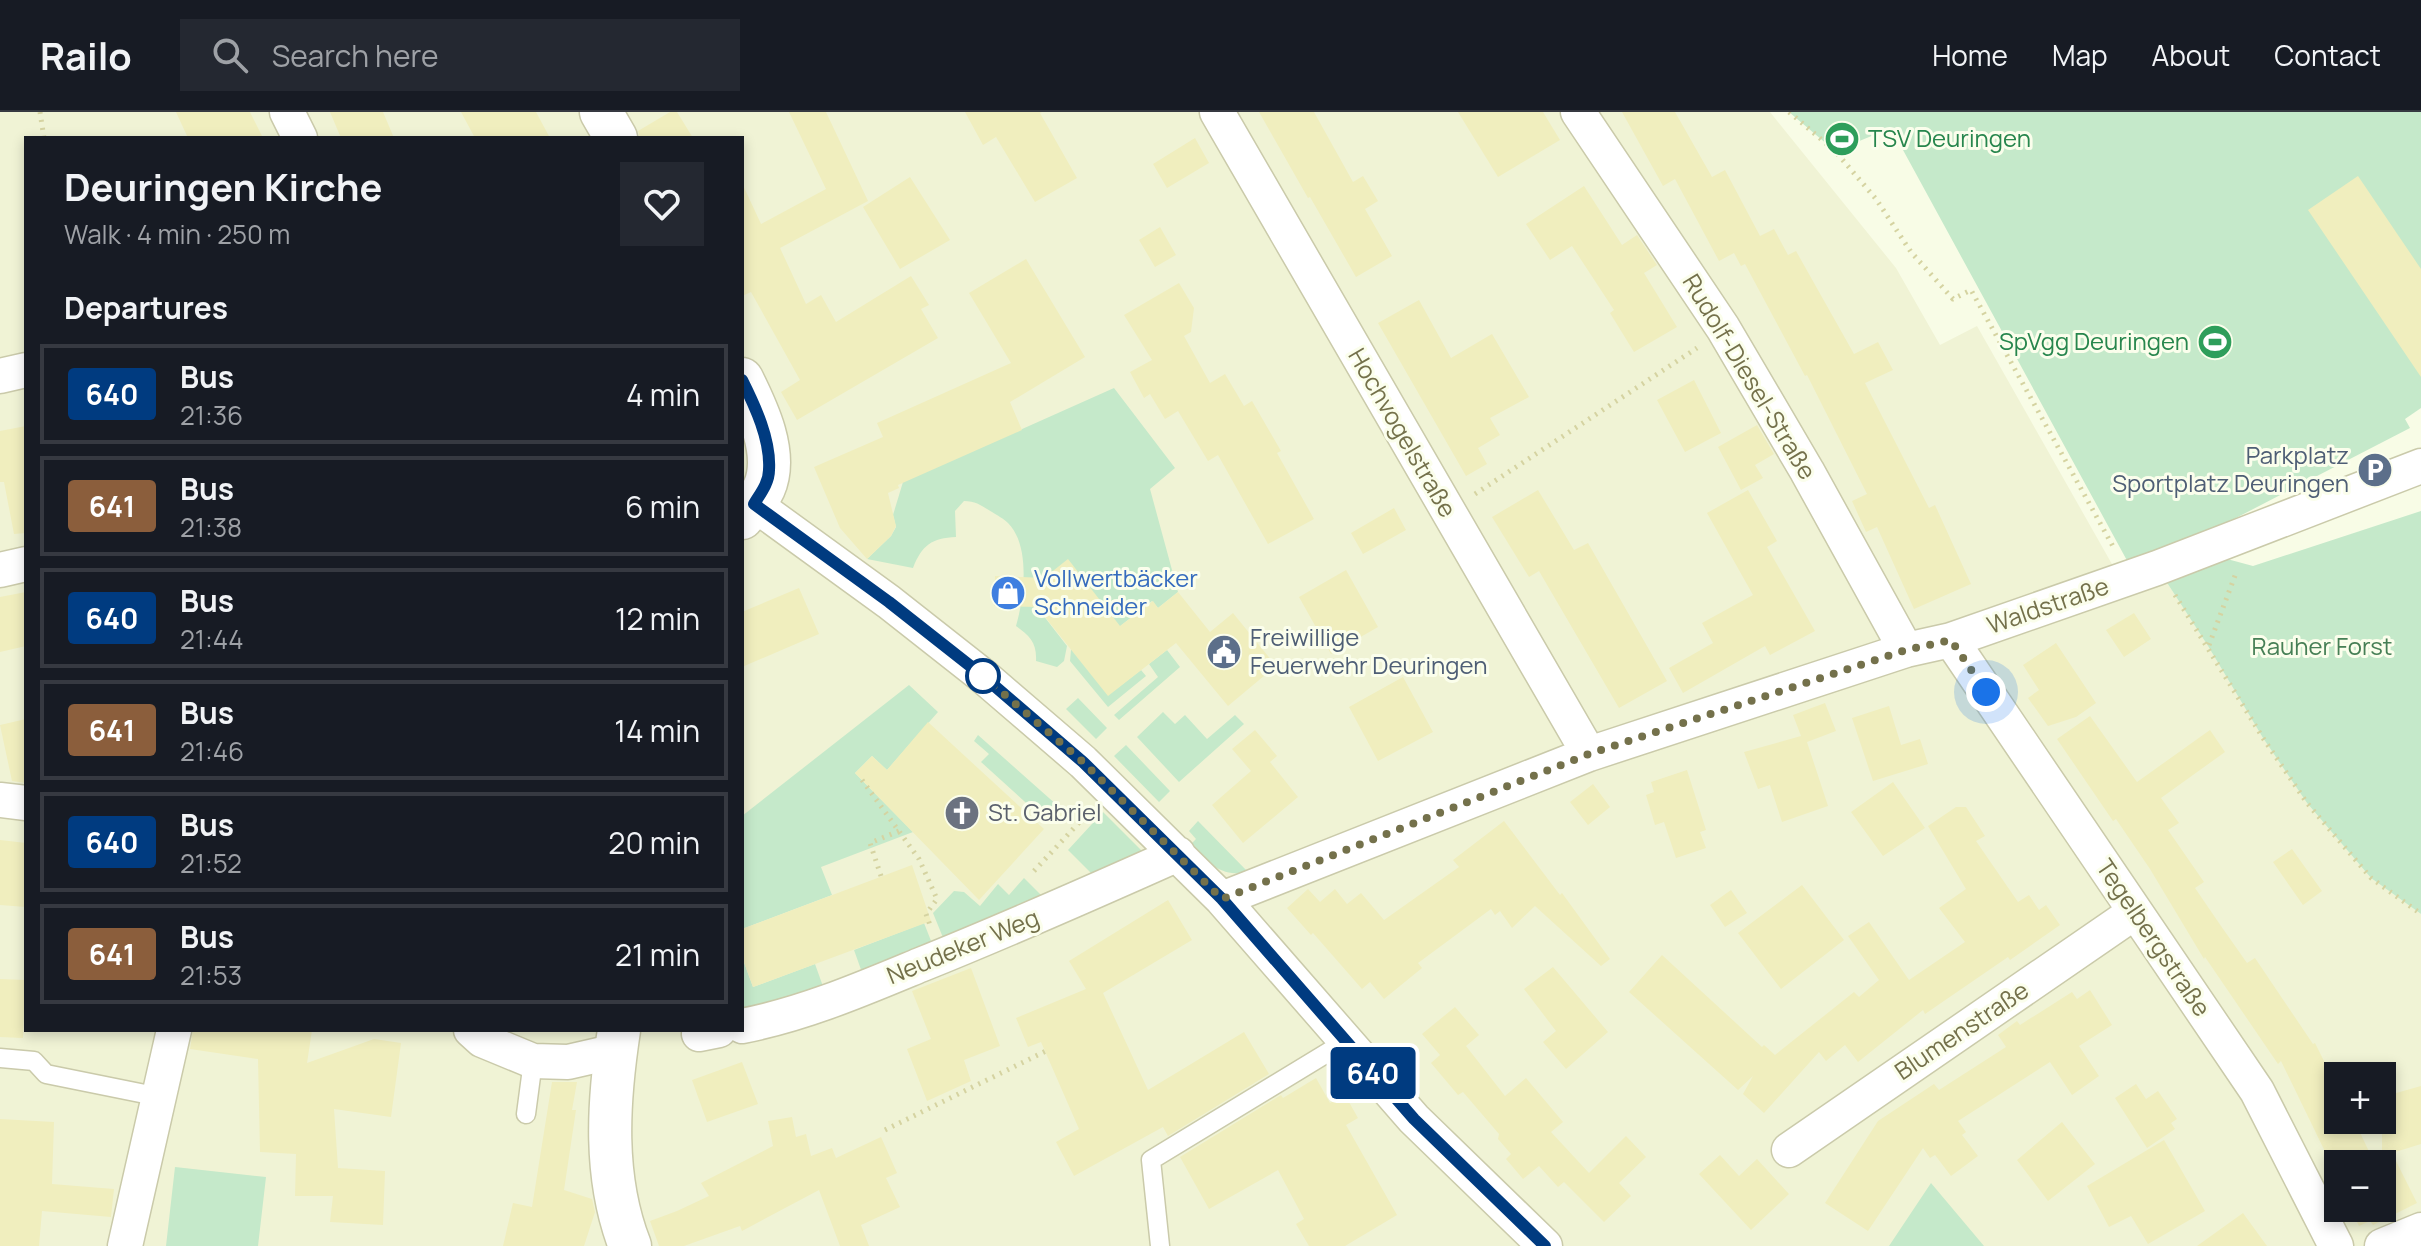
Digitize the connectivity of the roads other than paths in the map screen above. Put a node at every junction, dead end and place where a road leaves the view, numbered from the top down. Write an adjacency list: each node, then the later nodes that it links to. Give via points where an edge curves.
1 (287, 112): 5 (street)
2 (601, 112): 6 (street)
3 (1217, 112): 16 (street, Hochvogelstraße)
4 (1578, 112): 15 (street, Rudolf-Diesel-Straße, via 1723,328)
5 (299, 136)
6 (615, 136)
7 (24, 370): 8 (street)
8 (0, 376)
9 (748, 392): 11 (street, via 767,446 770,472)
10 (2421, 466): 14 (street, Waldstraße)
11 (748, 511): 19 (street, via 889,602 983,676)
12 (24, 564): 13 (street)
13 (0, 570)
14 (1951, 640): 15 (street, Waldstraße); 21 (street, Tegelbergstraße)
15 (1906, 650): 16 (street, Waldstraße)
16 (1589, 754): 20 (street, Waldstraße)
17 (0, 800): 18 (street)
18 (24, 803)
19 (1178, 854): 20 (street); 22 (street, Neudeker Weg, via 841,997)
20 (1222, 899): 26 (street)
21 (2135, 912): 31 (street, Blumenstraße); 37 (street, Tegelbergstraße, via 2257,1091)
22 (744, 1026)
23 (174, 1032): 29 (street)
24 (473, 1032): 28 (street)
25 (618, 1040): 28 (street, via 568,1062); 34 (street, via 608,1150)
26 (1345, 1042): 35 (lane, via 1151,1160); 36 (street, via 1414,1119)
27 (0, 1058): 29 (lane, via 34,1061 46,1074)
28 (533, 1061): 30 (lane)
29 (160, 1097): 33 (street)
30 (526, 1114)
31 (1789, 1150)
32 (2421, 1230): 38 (street)
33 (125, 1246)
34 (630, 1246)
35 (1160, 1246)
36 (1545, 1246)
37 (2336, 1246)
38 (2382, 1246)

